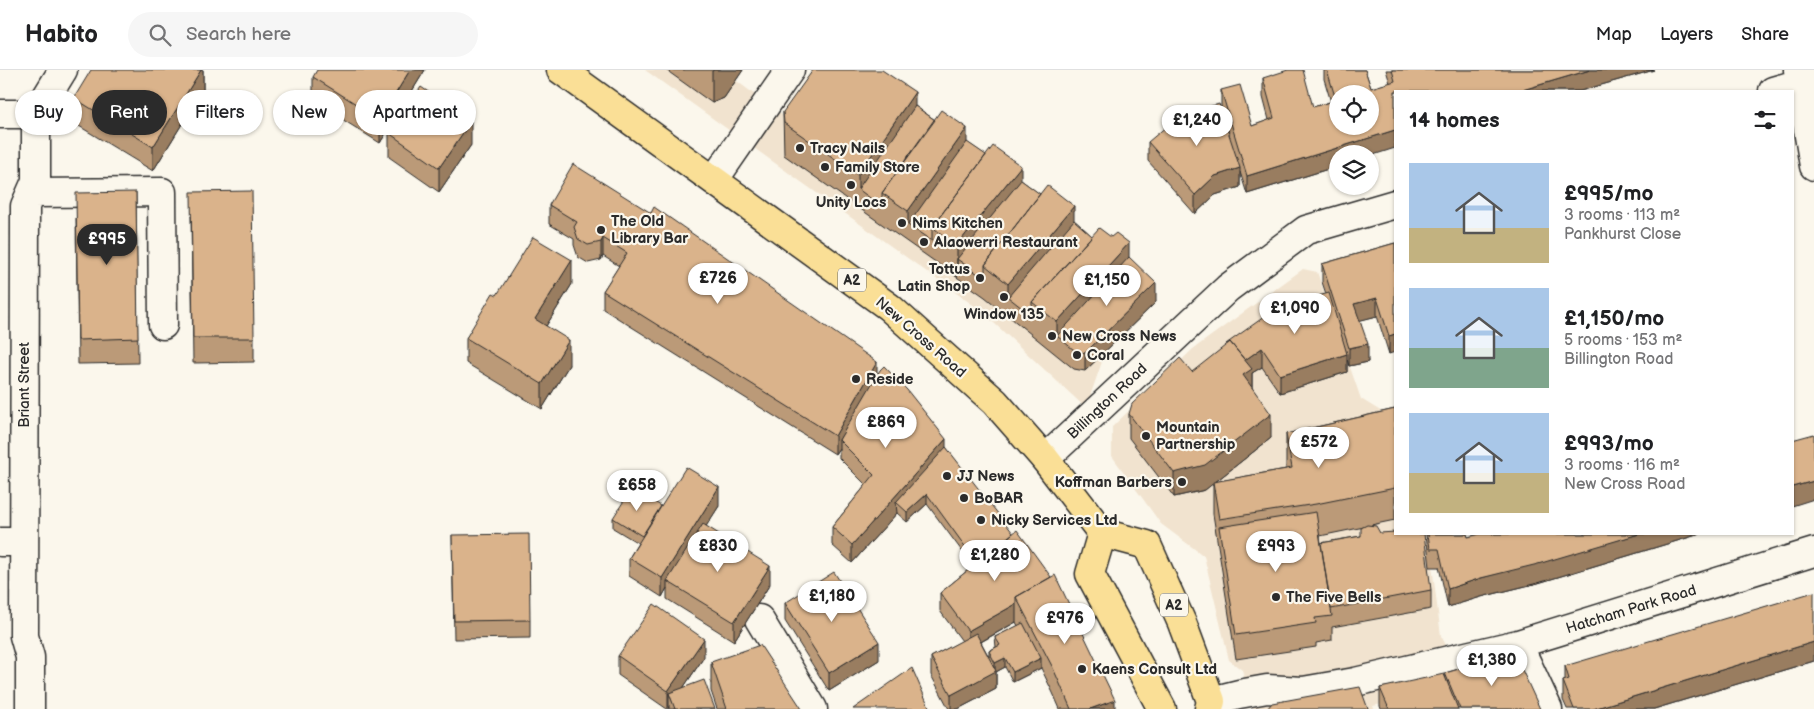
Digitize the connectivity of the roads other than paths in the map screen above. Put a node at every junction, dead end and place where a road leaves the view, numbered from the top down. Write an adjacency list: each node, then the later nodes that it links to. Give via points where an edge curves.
1 (63, 70): 5 (street)
2 (561, 70): 11 (highway, New Cross Road / A2)
3 (790, 70): 11 (street)
4 (1804, 77): 6 (street); 10 (street)
5 (51, 90)
6 (1775, 90)
7 (0, 114): 8 (street)
8 (15, 114)
9 (36, 135): 12 (street, Briant Street, via 36,182)
10 (1814, 166)
11 (714, 180): 15 (highway, New Cross Road / A2, via 889,307 994,402)
12 (31, 193): 14 (street, via 162,192); 17 (street, Briant Street, via 25,206)
13 (1394, 204): 15 (street, Billington Road, via 1306,230 1228,288)
14 (163, 325)
15 (1046, 459): 16 (highway, New Cross Road / A2)
16 (1102, 533): 21 (highway, A2, via 1146,545 1182,623); 24 (highway, via 1090,574)
17 (12, 542): 22 (street, Briant Street, via 24,636 30,658)
18 (1814, 552): 20 (street, Hatcham Park Road)
19 (759, 619): 23 (street)
20 (1518, 644): 21 (street, Hatcham Park Road, via 1303,691 1267,689 1239,694); 25 (street)
21 (1210, 705)
22 (30, 709)
23 (813, 709)
24 (1162, 709)
25 (1548, 709)

